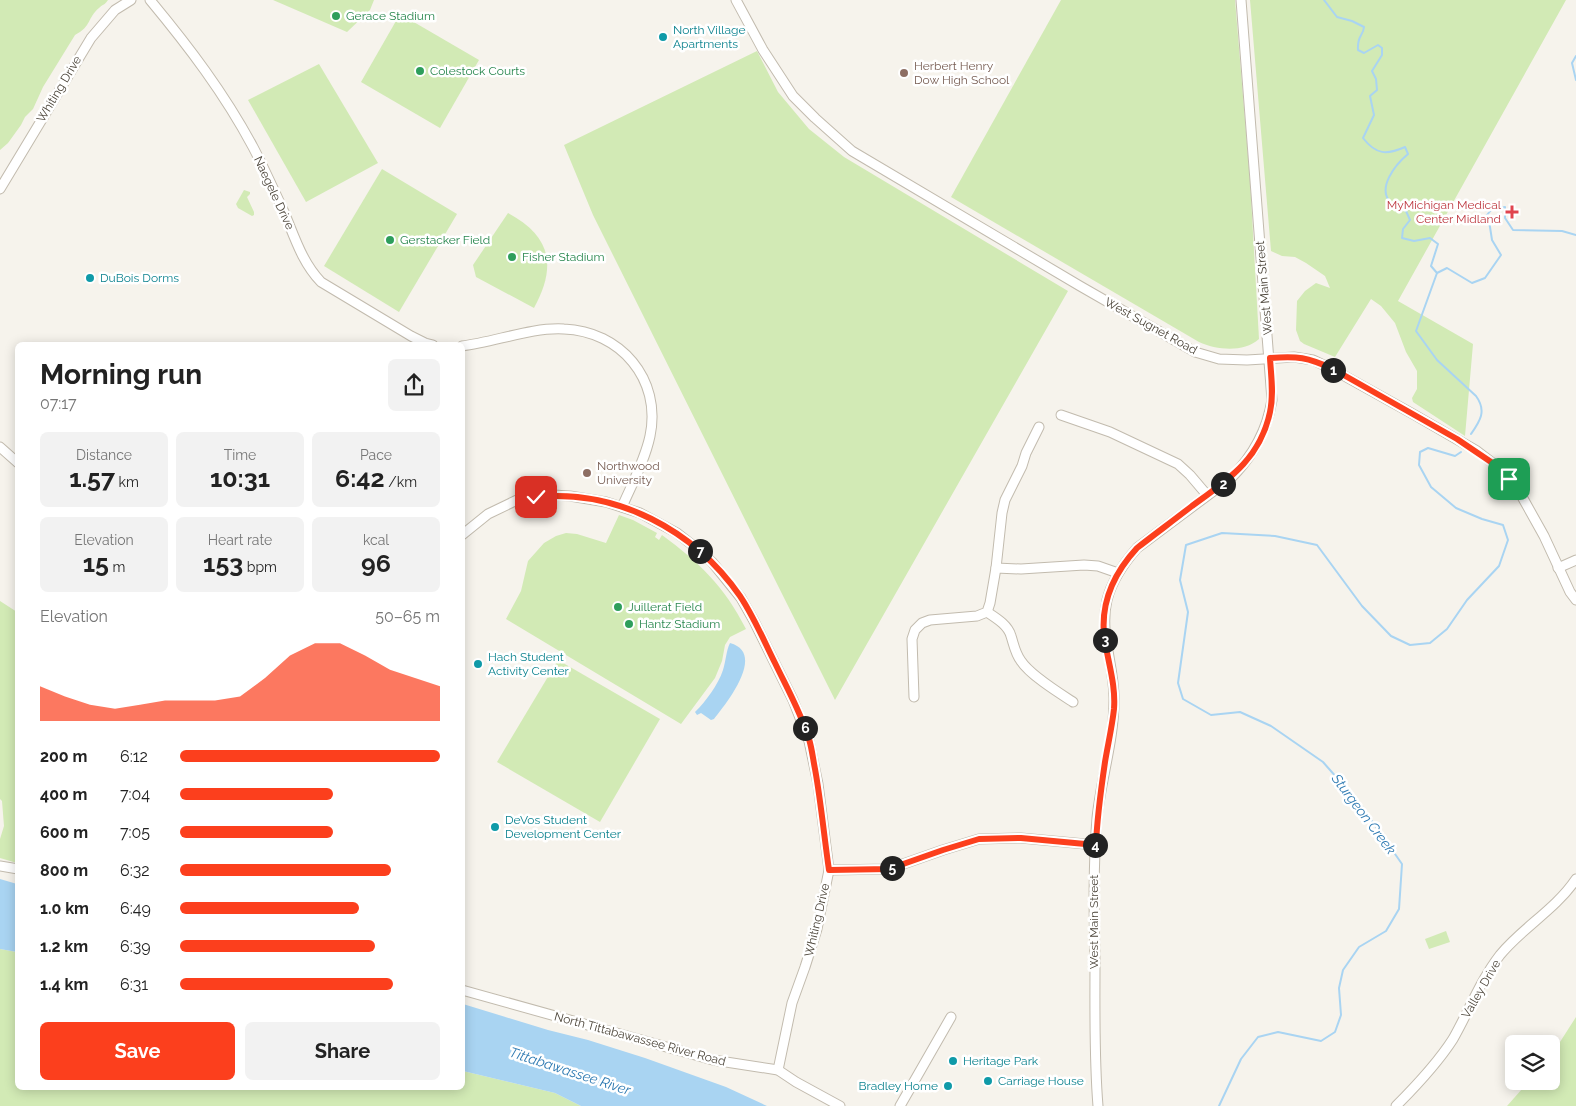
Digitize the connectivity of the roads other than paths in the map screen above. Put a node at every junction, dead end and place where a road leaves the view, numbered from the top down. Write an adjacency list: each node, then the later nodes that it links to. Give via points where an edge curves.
1 (131, 0): 5 (street, Whiting Drive, via 115,10 91,38)
2 (150, 0): 6 (street, Naegele Drive, via 192,50 252,145 311,272 337,292)
3 (736, 0): 8 (street, West Sugnet Road, via 793,96 852,150 1195,352 1219,359)
4 (1241, 0): 8 (street, West Main Street)
5 (0, 189)
6 (423, 342)
7 (465, 345): 14 (street, via 541,330 564,329 587,332 604,339 633,361 647,384 652,420 646,451)
8 (1270, 358): 13 (street, West Main Street, via 1272,400 1262,435 1241,468); 18 (street, West Sugnet Road, via 1313,360 1333,369 1477,452 1504,474 1520,493)
9 (1060, 415): 13 (street, via 1110,432 1178,464)
10 (1039, 427): 17 (street, via 1004,500)
11 (0, 447): 12 (street)
12 (15, 460)
13 (1208, 495): 19 (street, West Main Street, via 1137,548)
14 (622, 507): 15 (street, Whiting Drive, via 570,496 517,500 488,514); 27 (street, Whiting Drive, via 660,523 695,547 712,562 741,598 793,700 809,741)
15 (465, 532)
16 (1576, 560): 18 (street)
17 (996, 568): 19 (street, via 1084,565); 21 (street)
18 (1558, 568): 20 (street, West Sugnet Road)
19 (1118, 572): 24 (street, West Main Street, via 1104,617 1114,701 1097,816)
20 (1576, 600)
21 (987, 612): 22 (street, via 977,616 930,620 915,630 912,639); 23 (street, via 1003,623 1011,634 1022,664)
22 (914, 697)
23 (1073, 702)
24 (1096, 845): 27 (street, via 1021,838 979,839 889,869); 34 (street, West Main Street, via 1095,1059)
25 (0, 866): 26 (street)
26 (15, 868)
27 (829, 870): 31 (street, Whiting Drive, via 817,929 792,1002)
28 (1576, 879): 35 (street, Valley Drive, via 1560,900 1502,954 1436,1064)
29 (465, 991): 31 (street, North Tittabawassee River Road, via 714,1060)
30 (951, 1017): 33 (street)
31 (778, 1070): 32 (street, North Tittabawassee River Road)
32 (840, 1106)
33 (900, 1106)
34 (1098, 1106)
35 (1396, 1106)

